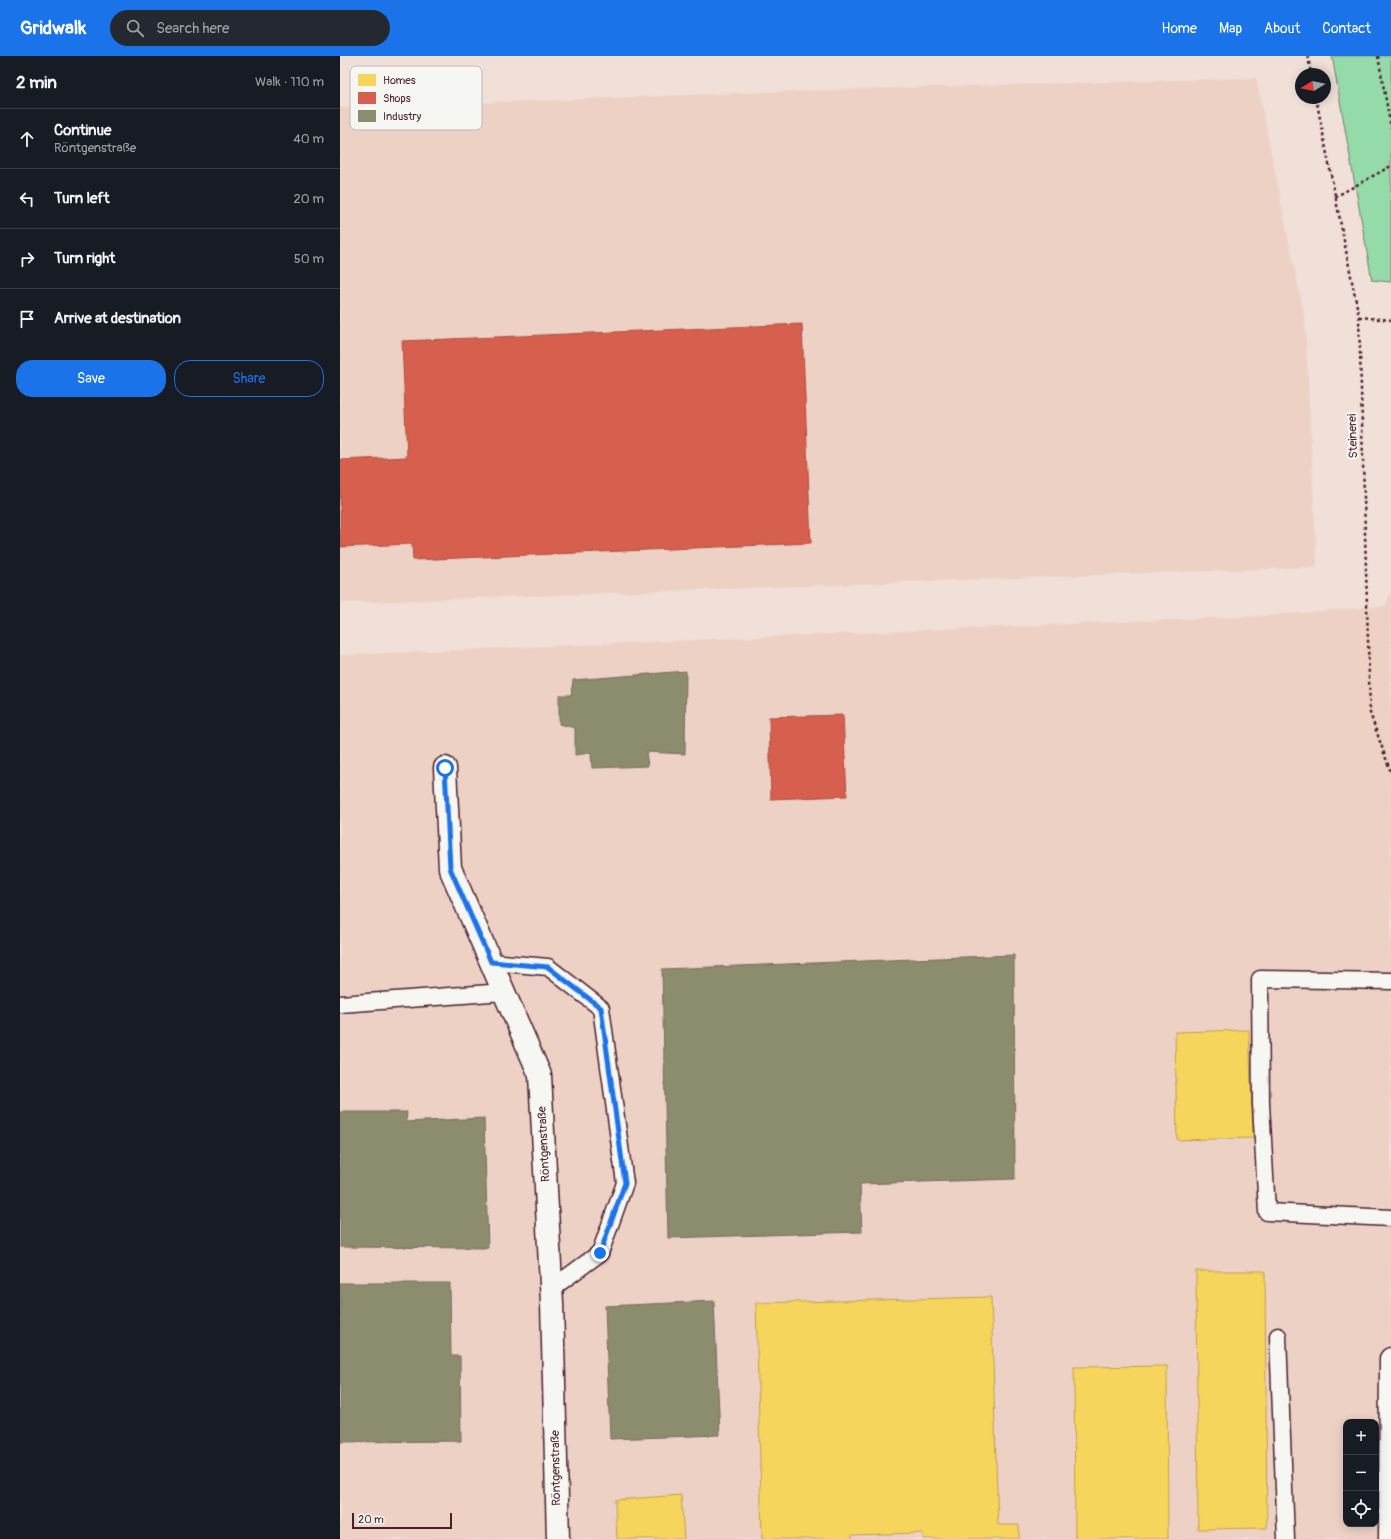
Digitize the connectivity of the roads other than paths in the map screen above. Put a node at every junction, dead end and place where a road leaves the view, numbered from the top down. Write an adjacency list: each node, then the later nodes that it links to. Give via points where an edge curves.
1 (445, 768): 2 (street, Röntgenstraße, via 450,868)
2 (491, 962): 4 (street, Röntgenstraße); 7 (lane, via 548,967 601,1008 625,1183 600,1253)
3 (1391, 981): 6 (lane, via 1260,979 1261,1104 1267,1212)
4 (504, 992): 5 (lane); 7 (street, Röntgenstraße, via 540,1075)
5 (340, 1004)
6 (1391, 1218)
7 (551, 1289): 10 (street, Röntgenstraße)
8 (1278, 1336): 11 (lane)
9 (1391, 1359): 12 (street)
10 (558, 1539)
11 (1286, 1539)
12 (1390, 1539)

